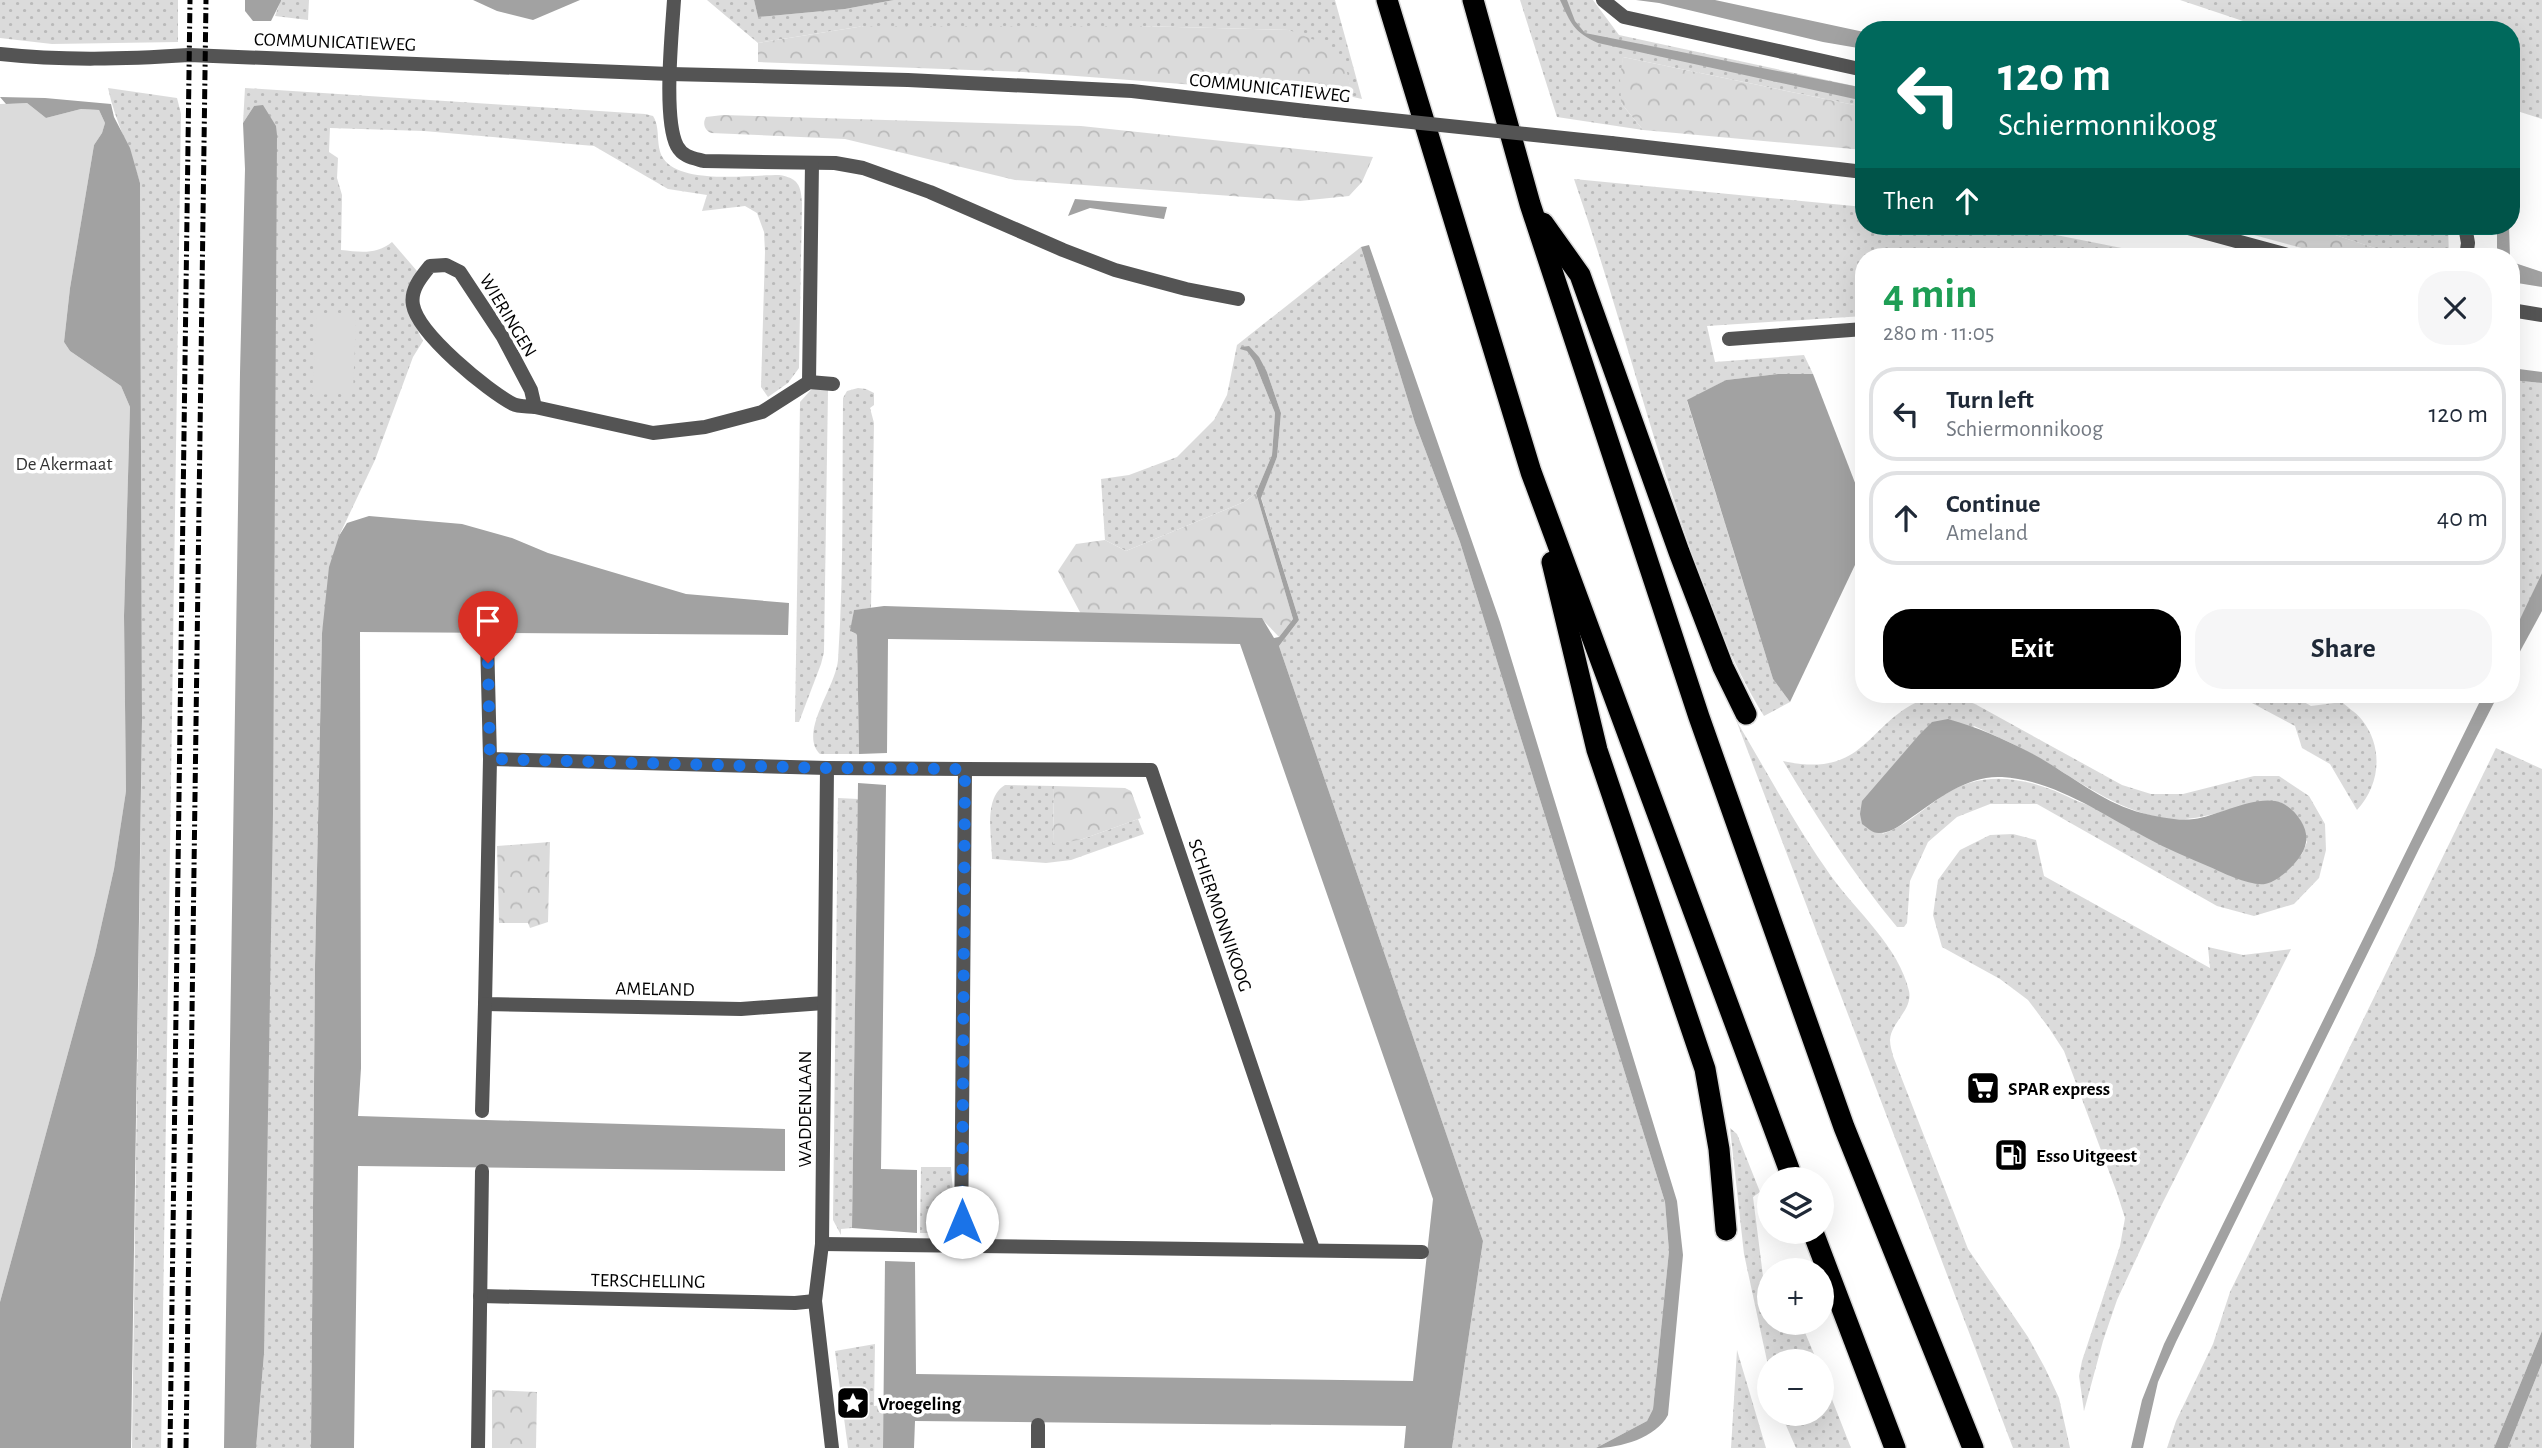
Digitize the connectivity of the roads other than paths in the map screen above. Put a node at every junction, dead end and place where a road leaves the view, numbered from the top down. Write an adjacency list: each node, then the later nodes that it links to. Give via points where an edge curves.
1 (674, 0): 7 (street)
2 (1387, 0): 21 (highway)
3 (1473, 0): 10 (highway)
4 (1604, 0): 6 (street, via 1624,17)
5 (0, 54): 7 (street, COMMUNICATIEWEG, via 45,59 197,55)
6 (1855, 68)
7 (670, 74): 8 (street, via 673,135 687,157); 9 (street, COMMUNICATIEWEG, bridge, via 1132,92)
8 (812, 163): 13 (street, via 863,168 1115,270); 18 (street)
9 (1855, 171)
10 (1530, 204): 23 (highway, via 1580,275 1679,552); 45 (highway, via 1695,705 1844,1127)
11 (2214, 235): 12 (street)
12 (2262, 248)
13 (1238, 299)
14 (2520, 311): 15 (street)
15 (2542, 315)
16 (1855, 330): 17 (street)
17 (1729, 339)
18 (809, 382): 19 (street); 20 (street, WIERINGEN, via 762,412 705,427 653,433)
19 (833, 384)
20 (535, 407): 20 (street, WIERINGEN, via 503,337 460,272 446,265 430,266 413,291 413,306 421,321 458,365 516,406)
21 (1531, 472): 30 (highway); 32 (highway, via 1597,750 1705,1069 1719,1149)
22 (487, 638): 24 (street)
23 (1746, 714)
24 (490, 759): 25 (street); 28 (street)
25 (827, 768): 26 (street, SCHIERMONNIKOOG); 27 (street, WADDENLAAN)
26 (965, 769): 35 (street); 36 (street, SCHIERMONNIKOOG, via 1151,770)
27 (824, 1003): 28 (street, AMELAND, via 741,1009); 33 (street, WADDENLAAN)
28 (485, 1004): 29 (street)
29 (482, 1111)
30 (1788, 1167)
31 (482, 1171): 38 (street)
32 (1726, 1230)
33 (822, 1244): 35 (street); 39 (street, WADDENLAAN)
34 (1818, 1244): 44 (highway)
35 (961, 1247): 36 (street)
36 (1313, 1249): 37 (street)
37 (1422, 1252)
38 (480, 1296): 39 (street, TERSCHELLING); 41 (street)
39 (816, 1301): 42 (street, WADDENLAAN)
40 (1038, 1425): 43 (street)
41 (478, 1448)
42 (832, 1448)
43 (1038, 1448)
44 (1895, 1448)
45 (1973, 1448)

